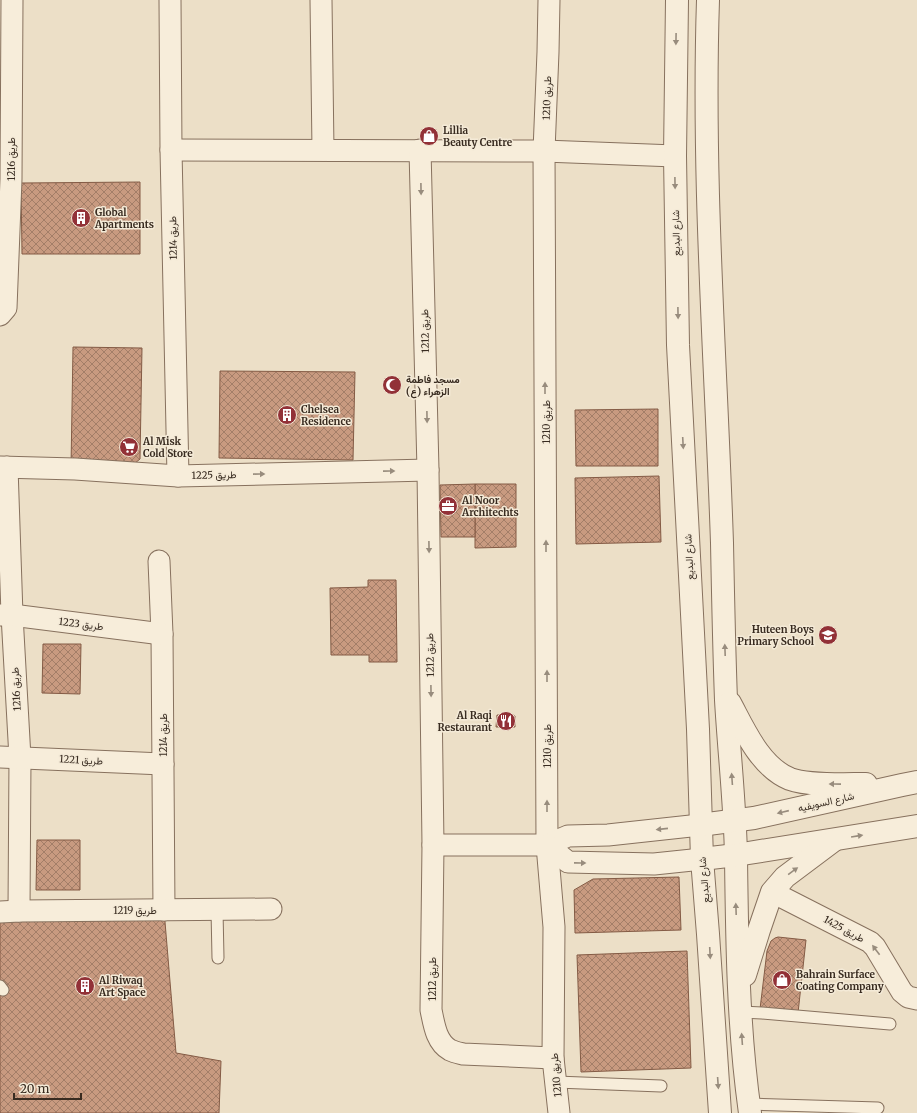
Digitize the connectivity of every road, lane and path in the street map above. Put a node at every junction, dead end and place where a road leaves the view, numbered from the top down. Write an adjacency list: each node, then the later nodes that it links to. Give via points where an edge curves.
1 (12, 0): 7 (street, طريق 1216)
2 (170, 0): 8 (street, طريق 1214)
3 (321, 0): 9 (street)
4 (549, 0): 11 (street, طريق 1210)
5 (677, 0): 12 (street, شارع البديع, one-way to 12)
6 (708, 0): 21 (street, one-way to 6, via 707,166)
7 (6, 39): 13 (street, طريق 1216)
8 (171, 150): 9 (street); 17 (street, طريق 1214)
9 (323, 150): 10 (street)
10 (420, 150): 11 (street); 16 (street, طريق 1212, one-way to 16)
11 (544, 151): 12 (street); 30 (street, طريق 1210, one-way to 11)
12 (675, 156): 26 (street, شارع البديع, one-way to 26, via 678,345 698,729)
13 (6, 180): 14 (street, طريق 1216, via 6,308)
14 (0, 315)
15 (4, 467): 17 (street, طريق 1225); 19 (street, طريق 1216)
16 (428, 470): 17 (street, طريق 1225, one-way to 16); 29 (street, طريق 1212, one-way to 29)
17 (178, 476)
18 (159, 561): 20 (street, طريق 1214)
19 (6, 615): 20 (street, طريق 1223); 22 (street, طريق 1216)
20 (162, 634): 23 (street, طريق 1214)
21 (726, 697): 24 (street, one-way to 21, via 811,783 791,779 779,773 762,757 750,741); 25 (street, one-way to 21)
22 (10, 758): 23 (street, طريق 1221); 37 (street, طريق 1216)
23 (163, 764): 35 (street, طريق 1214)
24 (909, 784): 25 (street, شارع السويفيه, one-way to 25)
25 (734, 821): 26 (street); 31 (street)
26 (700, 825): 30 (street, one-way to 30, via 568,836); 32 (street, شارع البديع)
27 (917, 826): 28 (street, one-way to 27)
28 (836, 839): 31 (street); 33 (street, one-way to 28, via 785,877)
29 (432, 845): 30 (street); 42 (street, طريق 1212, via 431,1010 435,1029 441,1041 449,1049 463,1054)
30 (547, 845): 32 (street, one-way to 32, via 568,862 654,864); 42 (street, طريق 1210, via 554,927)
31 (736, 855): 32 (street); 40 (street, one-way to 31)
32 (702, 859): 48 (street, شارع البديع, one-way to 48)
33 (772, 892): 39 (street, طريق 1425, one-way to 33, via 902,992 870,942); 40 (street, via 758,930)
34 (271, 909): 36 (street, طريق 1219)
35 (164, 910): 36 (street, طريق 1219); 37 (street, طريق 1219)
36 (217, 910): 38 (lane)
37 (10, 912)
38 (218, 958)
39 (917, 1000)
40 (740, 1003): 41 (lane, via 762,1013); 45 (street, one-way to 40)
41 (890, 1024)
42 (553, 1058): 43 (street, طريق 1210)
43 (556, 1082): 44 (lane); 47 (street, طريق 1210)
44 (661, 1086)
45 (749, 1108): 46 (lane)
46 (878, 1108)
47 (559, 1113)
48 (720, 1113)

